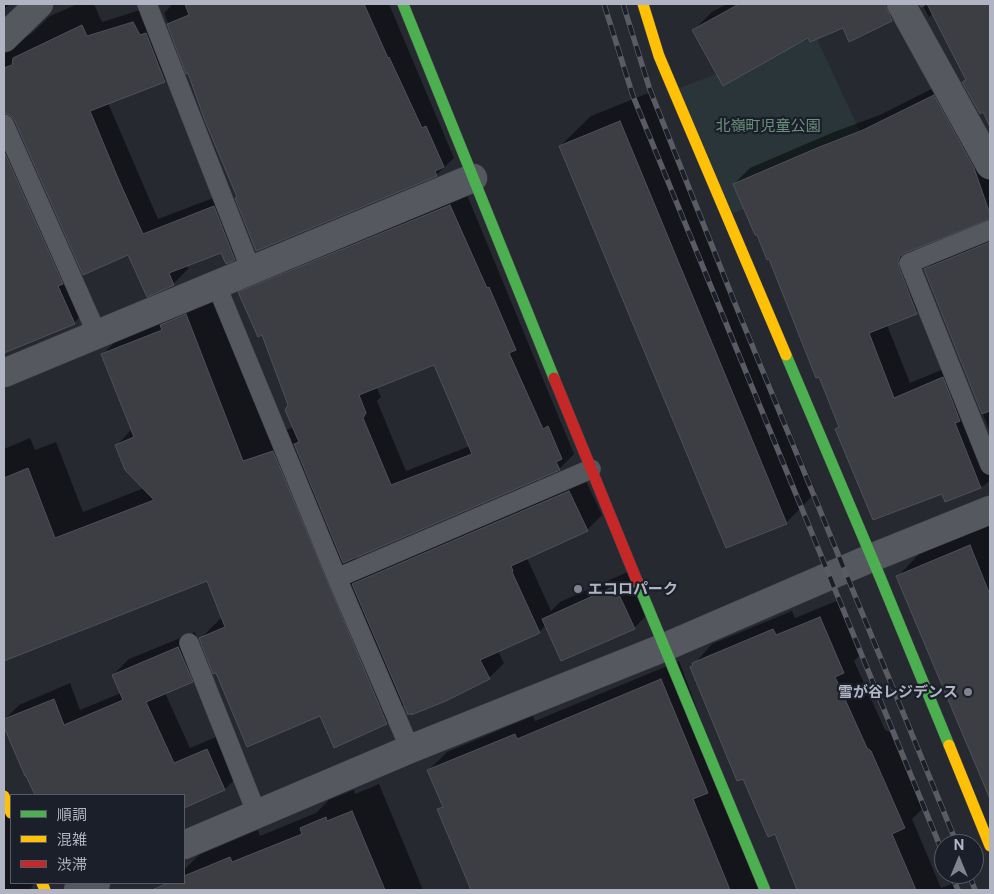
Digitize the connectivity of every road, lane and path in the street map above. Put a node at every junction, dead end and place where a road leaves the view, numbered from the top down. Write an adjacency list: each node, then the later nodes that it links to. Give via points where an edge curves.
1 (40, 4): 6 (street)
2 (147, 4): 11 (lane)
3 (403, 4): 9 (street)
4 (643, 4): 18 (street, via 659,56)
5 (901, 4): 8 (street)
6 (4, 38)
7 (4, 124): 13 (lane)
8 (990, 165)
9 (473, 178): 11 (street); 16 (street)
10 (990, 230): 15 (lane, via 908,262)
11 (251, 270): 12 (street)
12 (216, 284): 13 (street); 19 (lane)
13 (97, 334): 14 (street)
14 (4, 372)
15 (990, 465)
16 (591, 469): 19 (lane); 21 (street)
17 (990, 510): 18 (street)
18 (872, 558): 21 (street); 27 (street)
19 (337, 578): 22 (lane)
20 (189, 643): 25 (lane)
21 (665, 647): 22 (street); 30 (street)
22 (410, 749): 25 (street)
23 (4, 796): 24 (street)
24 (10, 811)
25 (257, 814): 26 (street)
26 (185, 845)
27 (990, 846)
28 (93, 884): 29 (street)
29 (78, 890)
30 (766, 890)

